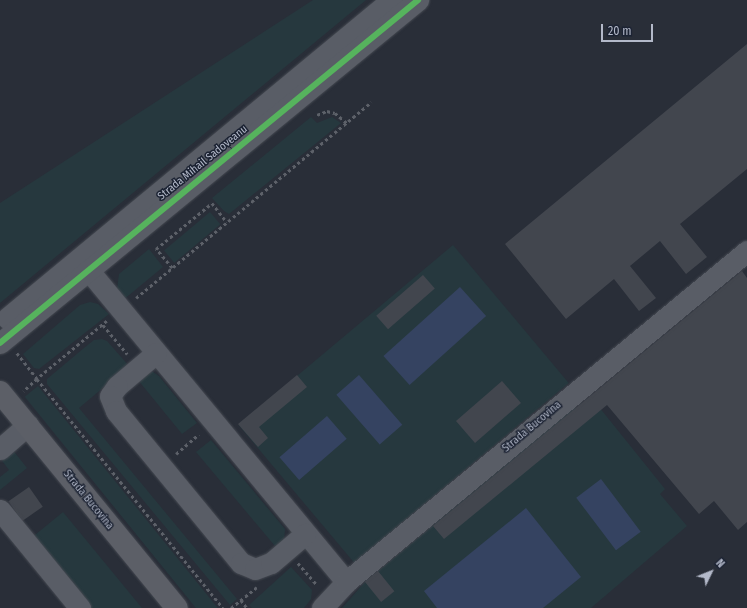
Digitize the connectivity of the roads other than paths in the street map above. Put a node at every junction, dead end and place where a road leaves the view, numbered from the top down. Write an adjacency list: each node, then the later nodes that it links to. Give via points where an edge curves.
1 (391, 0): 4 (street, Strada Mihail Sadoveanu)
2 (418, 0): 4 (street, Strada Mihail Sadoveanu)
3 (747, 251): 12 (street, Strada Bucovina)
4 (83, 264): 5 (street, Strada Mihail Sadoveanu); 6 (street)
5 (2, 335)
6 (156, 353): 11 (street); 11 (street, via 116,386 110,396 116,411 161,466 241,563 255,569 271,563)
7 (0, 392): 8 (main road, Strada Bucovina)
8 (28, 425): 9 (street); 15 (main road, Strada Bucovina)
9 (0, 449)
10 (0, 510): 14 (street)
11 (305, 534): 12 (street)
12 (346, 582): 13 (street, Strada Bucovina)
13 (320, 600)
14 (80, 608)
15 (177, 608)

